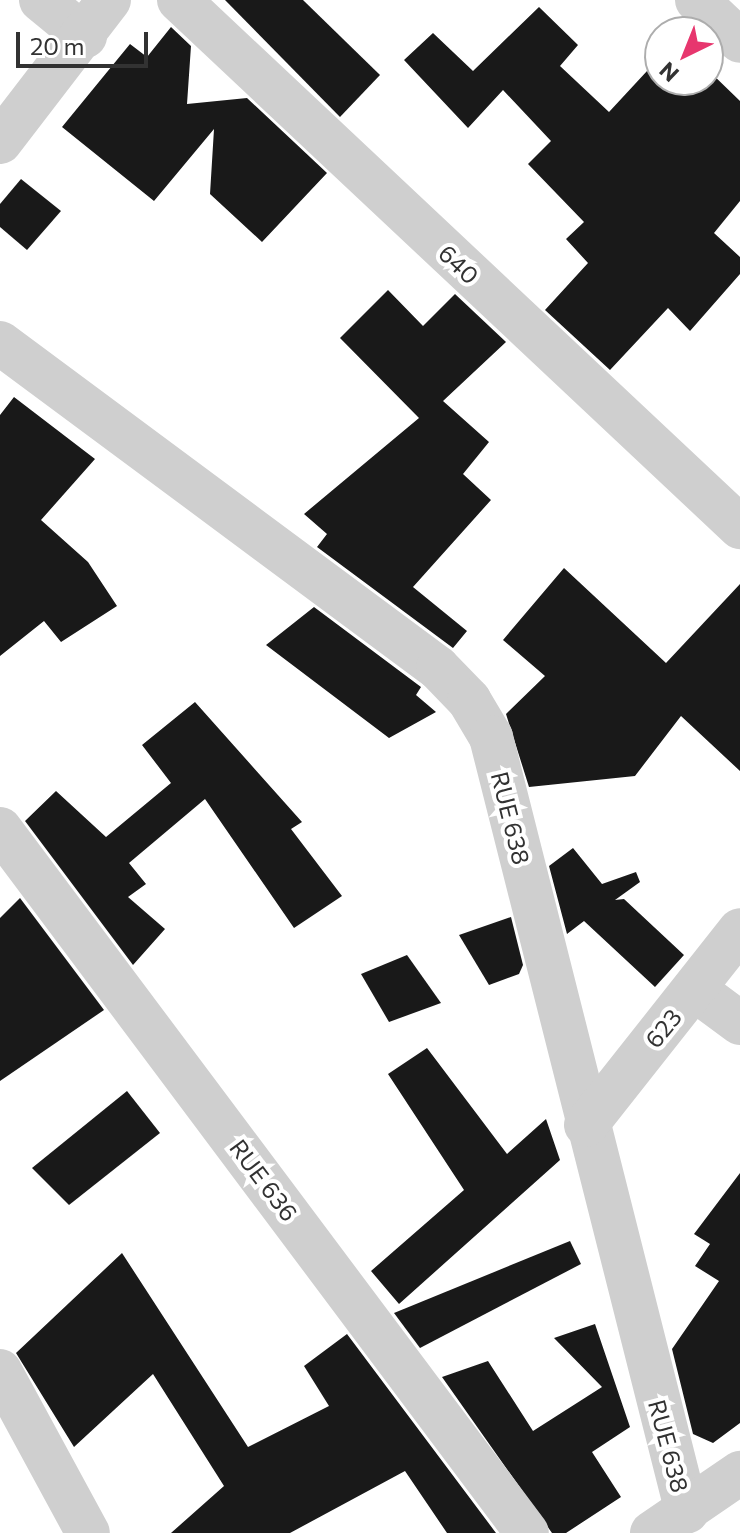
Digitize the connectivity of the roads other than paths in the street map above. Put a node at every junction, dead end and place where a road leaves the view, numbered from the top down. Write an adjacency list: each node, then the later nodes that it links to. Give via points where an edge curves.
1 (41, 0): 5 (street)
2 (109, 0): 5 (street)
3 (179, 0): 9 (street, 640)
4 (697, 0): 6 (street)
5 (85, 36): 7 (street)
6 (740, 41)
7 (0, 142)
8 (0, 343): 14 (street, RUE 638, via 438,668 469,700 491,737)
9 (740, 527)
10 (2, 835): 18 (street, RUE 636)
11 (740, 930): 12 (street, 623)
12 (694, 989): 13 (street); 14 (street, 623)
13 (740, 1023)
14 (586, 1125): 16 (street, RUE 638)
15 (0, 1371): 17 (street)
16 (707, 1503)
17 (88, 1533)
18 (527, 1533)

